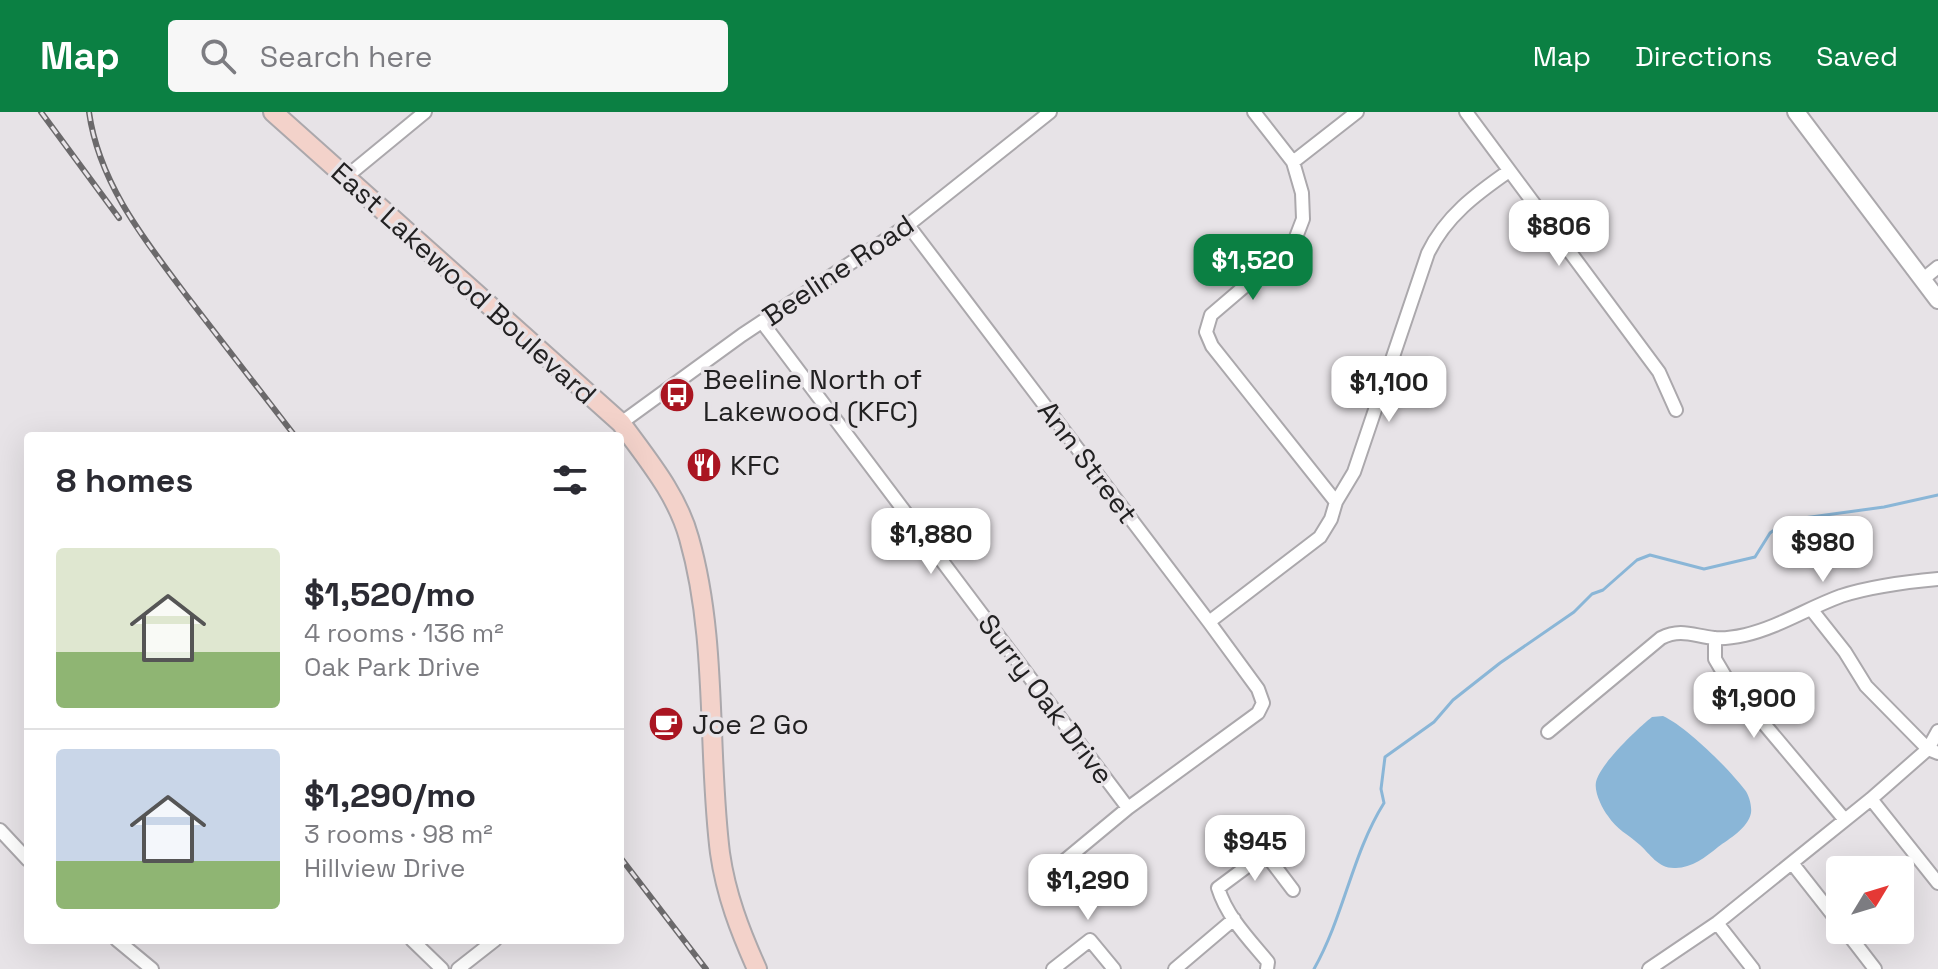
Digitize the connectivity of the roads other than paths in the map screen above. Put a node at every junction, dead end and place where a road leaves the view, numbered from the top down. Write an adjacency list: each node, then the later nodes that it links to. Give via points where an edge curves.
1 (273, 112): 10 (main road, East Lakewood Boulevard)
2 (425, 112): 10 (street)
3 (1050, 112): 11 (street, Beeline Road)
4 (1254, 112): 8 (street)
5 (1357, 112): 8 (street)
6 (1466, 112): 9 (street)
7 (1796, 112): 13 (street)
8 (1293, 162): 18 (street, via 1302,193 1300,232 1293,245 1211,315 1206,332)
9 (1509, 171): 16 (street, via 1659,372); 18 (street, via 1437,234 1354,472)
10 (346, 177): 17 (main road, East Lakewood Boulevard)
11 (908, 225): 15 (street, Beeline Road); 21 (street, Ann Street)
12 (1938, 267): 13 (street)
13 (1922, 280): 14 (street)
14 (1938, 300)
15 (762, 322): 17 (street, Beeline Road); 27 (street, Surry Oak Drive)
16 (1676, 410)
17 (621, 423): 45 (main road, East Lakewood Boulevard, via 663,480 689,536 701,591 720,853 736,922)
18 (1336, 502): 21 (street, via 1320,537)
19 (1938, 579): 20 (street, via 1883,585)
20 (1811, 609): 22 (street, via 1742,636); 25 (street, via 1866,686)
21 (1209, 622): 27 (street, Ann Street, via 1263,703 1258,713)
22 (1715, 638): 24 (street, via 1672,632 1661,638); 28 (street, via 1715,659 1728,681)
23 (1938, 731): 25 (street)
24 (1548, 732)
25 (1933, 751): 26 (street)
26 (1871, 799): 28 (street); 33 (street)
27 (1128, 808): 32 (street)
28 (1845, 820): 31 (street)
29 (0, 830): 30 (street)
30 (24, 856)
31 (1792, 863): 35 (street); 37 (street)
32 (1040, 881)
33 (1938, 883)
34 (1293, 890): 36 (street, via 1265,853 1218,888)
35 (1826, 906)
36 (1234, 919): 48 (street); 49 (street, via 1268,962)
37 (1717, 923): 50 (street); 51 (street)
38 (122, 944): 42 (street)
39 (416, 944): 43 (street)
40 (490, 944): 44 (street)
41 (1856, 944): 52 (street)
42 (152, 969)
43 (442, 969)
44 (458, 969)
45 (757, 969)
46 (1053, 969): 47 (street, via 1090,940)
47 (1114, 969)
48 (1175, 969)
49 (1267, 969)
50 (1649, 969)
51 (1753, 969)
52 (1875, 969)

